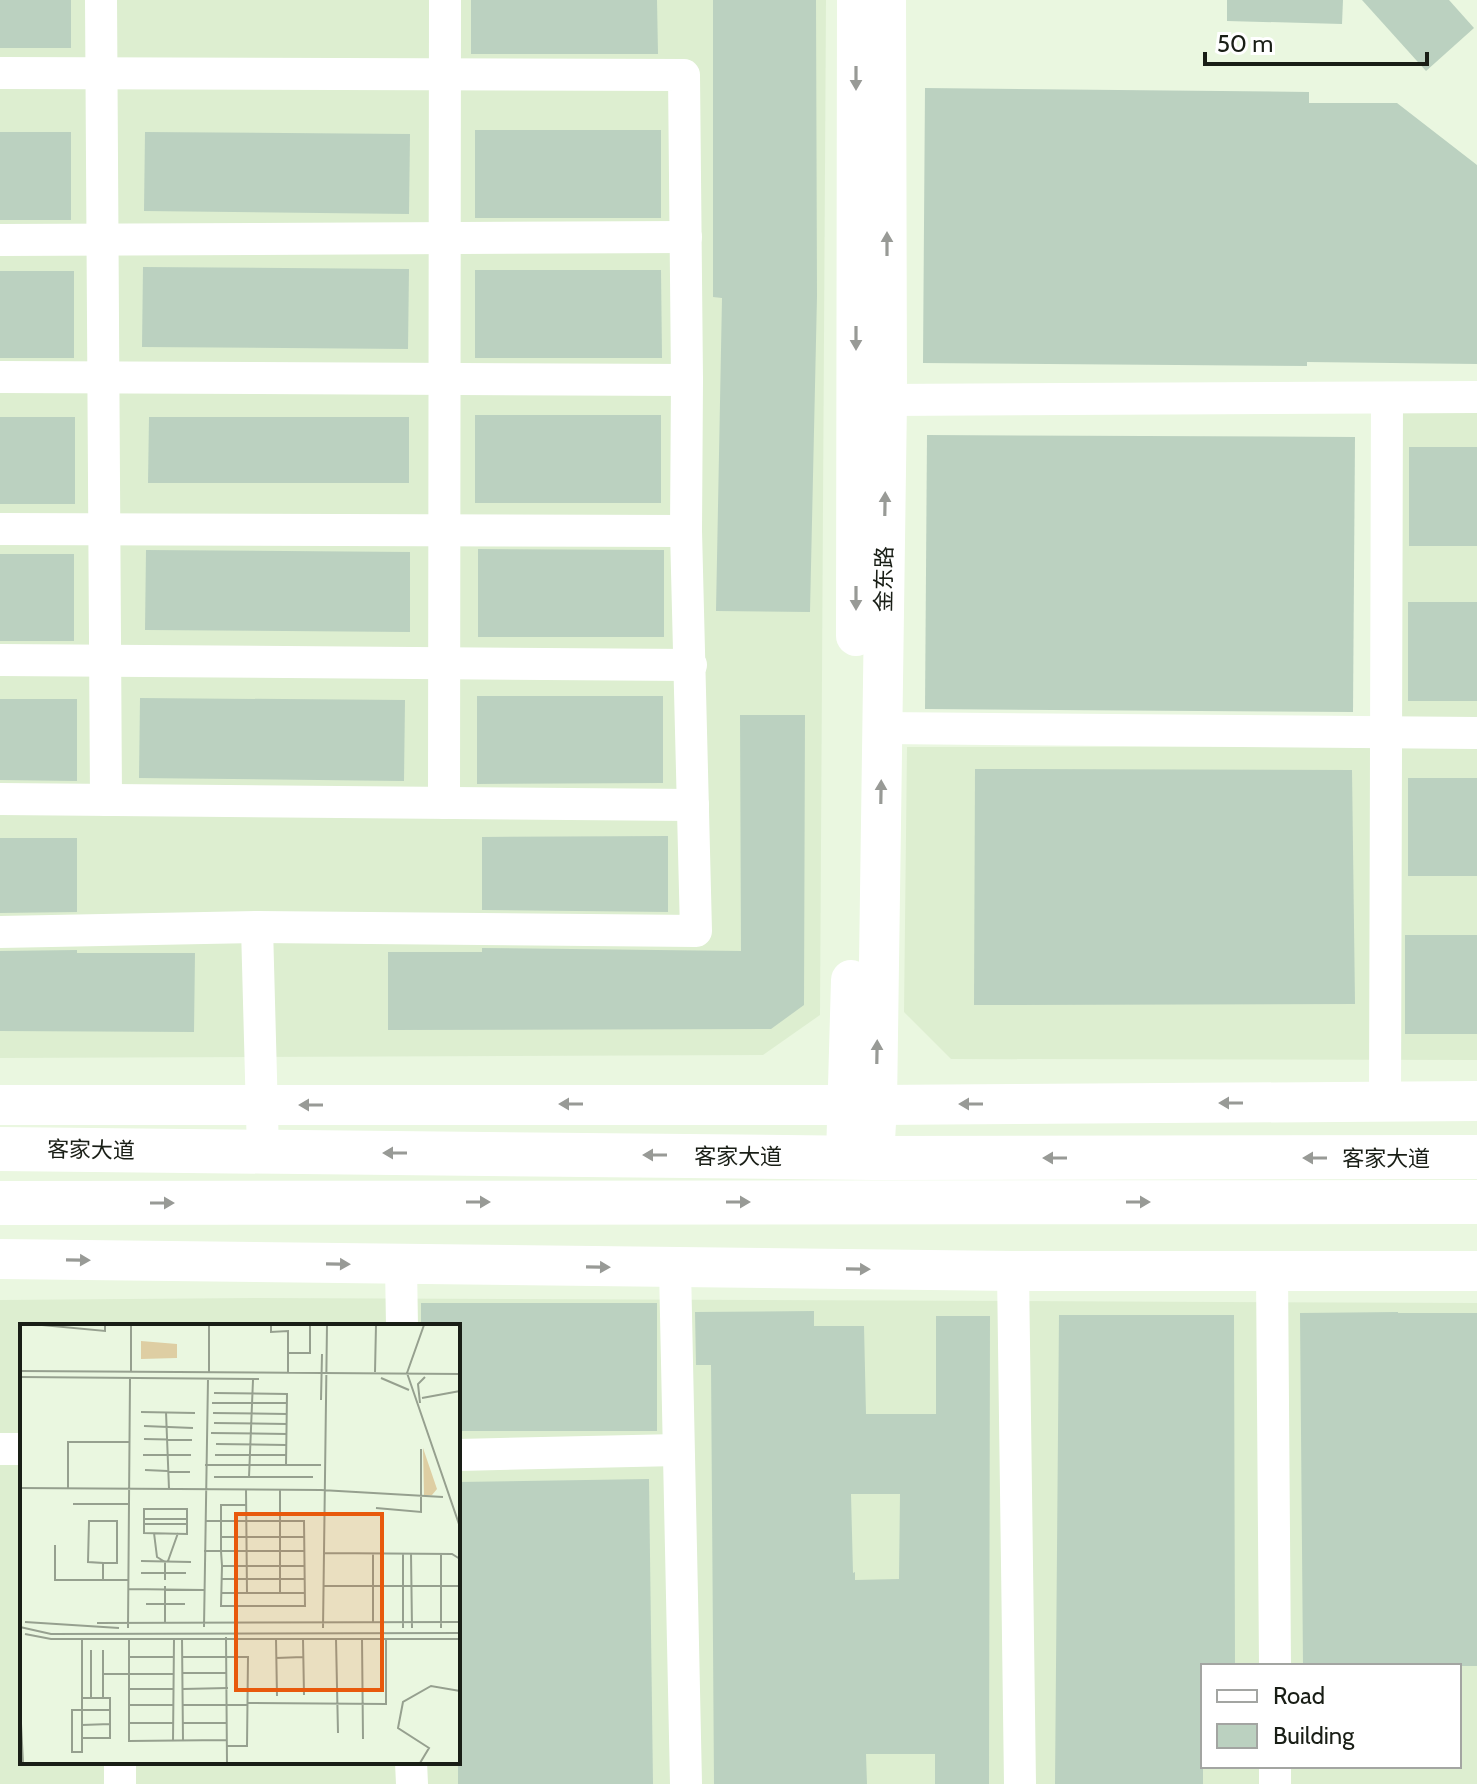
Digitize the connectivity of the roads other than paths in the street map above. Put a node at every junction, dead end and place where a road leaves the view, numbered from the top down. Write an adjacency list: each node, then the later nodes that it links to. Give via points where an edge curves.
1 (101, 0): 6 (street)
2 (445, 0): 7 (street)
3 (857, 0): 38 (street, 金东路, one-way to 38, via 856,728)
4 (886, 0): 18 (street, 金东路, one-way to 4)
5 (0, 73): 6 (street)
6 (101, 73): 7 (street); 10 (street)
7 (445, 74): 8 (street, via 684,75); 9 (street)
8 (686, 237): 9 (street); 15 (street)
9 (444, 238): 10 (street); 14 (street)
10 (102, 239): 11 (street); 13 (street)
11 (0, 240)
12 (0, 377): 13 (street)
13 (103, 378): 14 (street); 20 (street)
14 (444, 379): 15 (street); 21 (street)
15 (687, 380): 22 (street)
16 (1477, 397): 17 (street)
17 (1387, 398): 18 (street); 28 (street)
18 (887, 400): 27 (street, 金东路, one-way to 18)
19 (0, 529): 20 (street)
20 (105, 530): 21 (street); 24 (street)
21 (444, 530): 22 (street); 25 (street)
22 (686, 531): 26 (street)
23 (0, 660): 24 (street)
24 (106, 661): 25 (street); 31 (street)
25 (444, 663): 26 (street); 32 (street)
26 (691, 665): 33 (street)
27 (882, 728): 28 (street); 38 (street, 金东路, one-way to 27)
28 (1386, 732): 29 (street); 37 (street)
29 (1477, 733)
30 (0, 799): 31 (street)
31 (106, 800): 32 (street)
32 (444, 803): 33 (street)
33 (693, 805): 34 (street, via 696,931)
34 (257, 927): 35 (street); 40 (street)
35 (0, 932)
36 (1477, 1101): 37 (street)
37 (1385, 1102): 38 (street, one-way to 38)
38 (862, 1104): 40 (street, one-way to 40); 43 (street, 金东路)
39 (0, 1105): 40 (street)
40 (262, 1105): 42 (street)
41 (0, 1149): 42 (main road, 客家大道)
42 (263, 1152): 43 (main road, 客家大道, one-way to 42)
43 (860, 1157): 44 (main road, 客家大道, one-way to 43)
44 (1477, 1157)
45 (1477, 1202): 46 (main road, 客家大道, one-way to 45)
46 (0, 1203)
47 (0, 1259): 48 (street, one-way to 48)
48 (401, 1265): 49 (street, one-way to 49); 53 (street)
49 (675, 1268): 50 (street, one-way to 50); 54 (street)
50 (1013, 1271): 51 (street); 60 (street)
51 (1272, 1271): 52 (street); 56 (street)
52 (1477, 1271)
53 (402, 1324)
54 (678, 1450): 55 (street); 59 (street)
55 (460, 1455)
56 (1275, 1664)
57 (411, 1764): 58 (street)
58 (412, 1784)
59 (686, 1784)
60 (1020, 1784)

